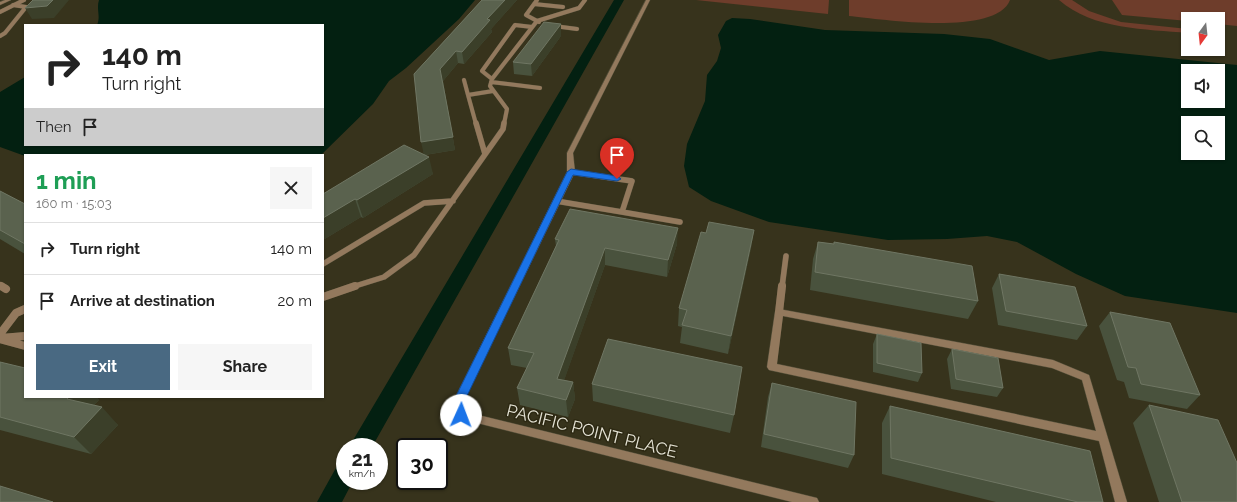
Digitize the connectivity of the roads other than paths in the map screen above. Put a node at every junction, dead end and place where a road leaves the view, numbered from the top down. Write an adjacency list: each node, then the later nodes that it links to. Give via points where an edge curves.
1 (9, 0): 6 (street)
2 (24, 0): 7 (lane)
3 (585, 0): 10 (lane, via 579,8)
4 (648, 0): 22 (street, via 570,153)
5 (535, 2): 8 (lane); 10 (lane, via 526,15)
6 (0, 4)
7 (13, 5): 9 (lane); 15 (lane, via 26,7)
8 (563, 7)
9 (0, 12)
10 (537, 22): 11 (lane); 13 (lane)
11 (543, 24)
12 (550, 26): 14 (lane)
13 (532, 27): 17 (lane); 17 (lane, via 515,26 482,70)
14 (577, 29)
15 (0, 36)
16 (464, 80): 20 (lane)
17 (492, 80): 18 (lane); 19 (lane, via 490,86)
18 (540, 88)
19 (493, 91): 20 (lane); 21 (lane, via 507,109 503,129)
20 (468, 95): 21 (lane)
21 (485, 154): 23 (lane)
22 (571, 172): 24 (street, PACIFIC POINT PLACE); 25 (lane, via 632,181)
23 (453, 200): 28 (lane, via 424,203); 29 (lane, via 414,255 384,277)
24 (556, 201): 25 (lane); 37 (street, PACIFIC POINT PLACE, via 460,400 461,415)
25 (622, 212): 26 (lane)
26 (680, 222)
27 (786, 256): 31 (lane)
28 (324, 263)
29 (324, 297)
30 (24, 309): 32 (lane, via 16,313)
31 (779, 312): 36 (street, via 1053,364 1086,378); 36 (street, via 772,367)
32 (0, 334)
33 (24, 336): 34 (lane)
34 (0, 338): 35 (lane)
35 (24, 346)
36 (1102, 437): 38 (street)
37 (813, 502)
38 (1121, 502)

